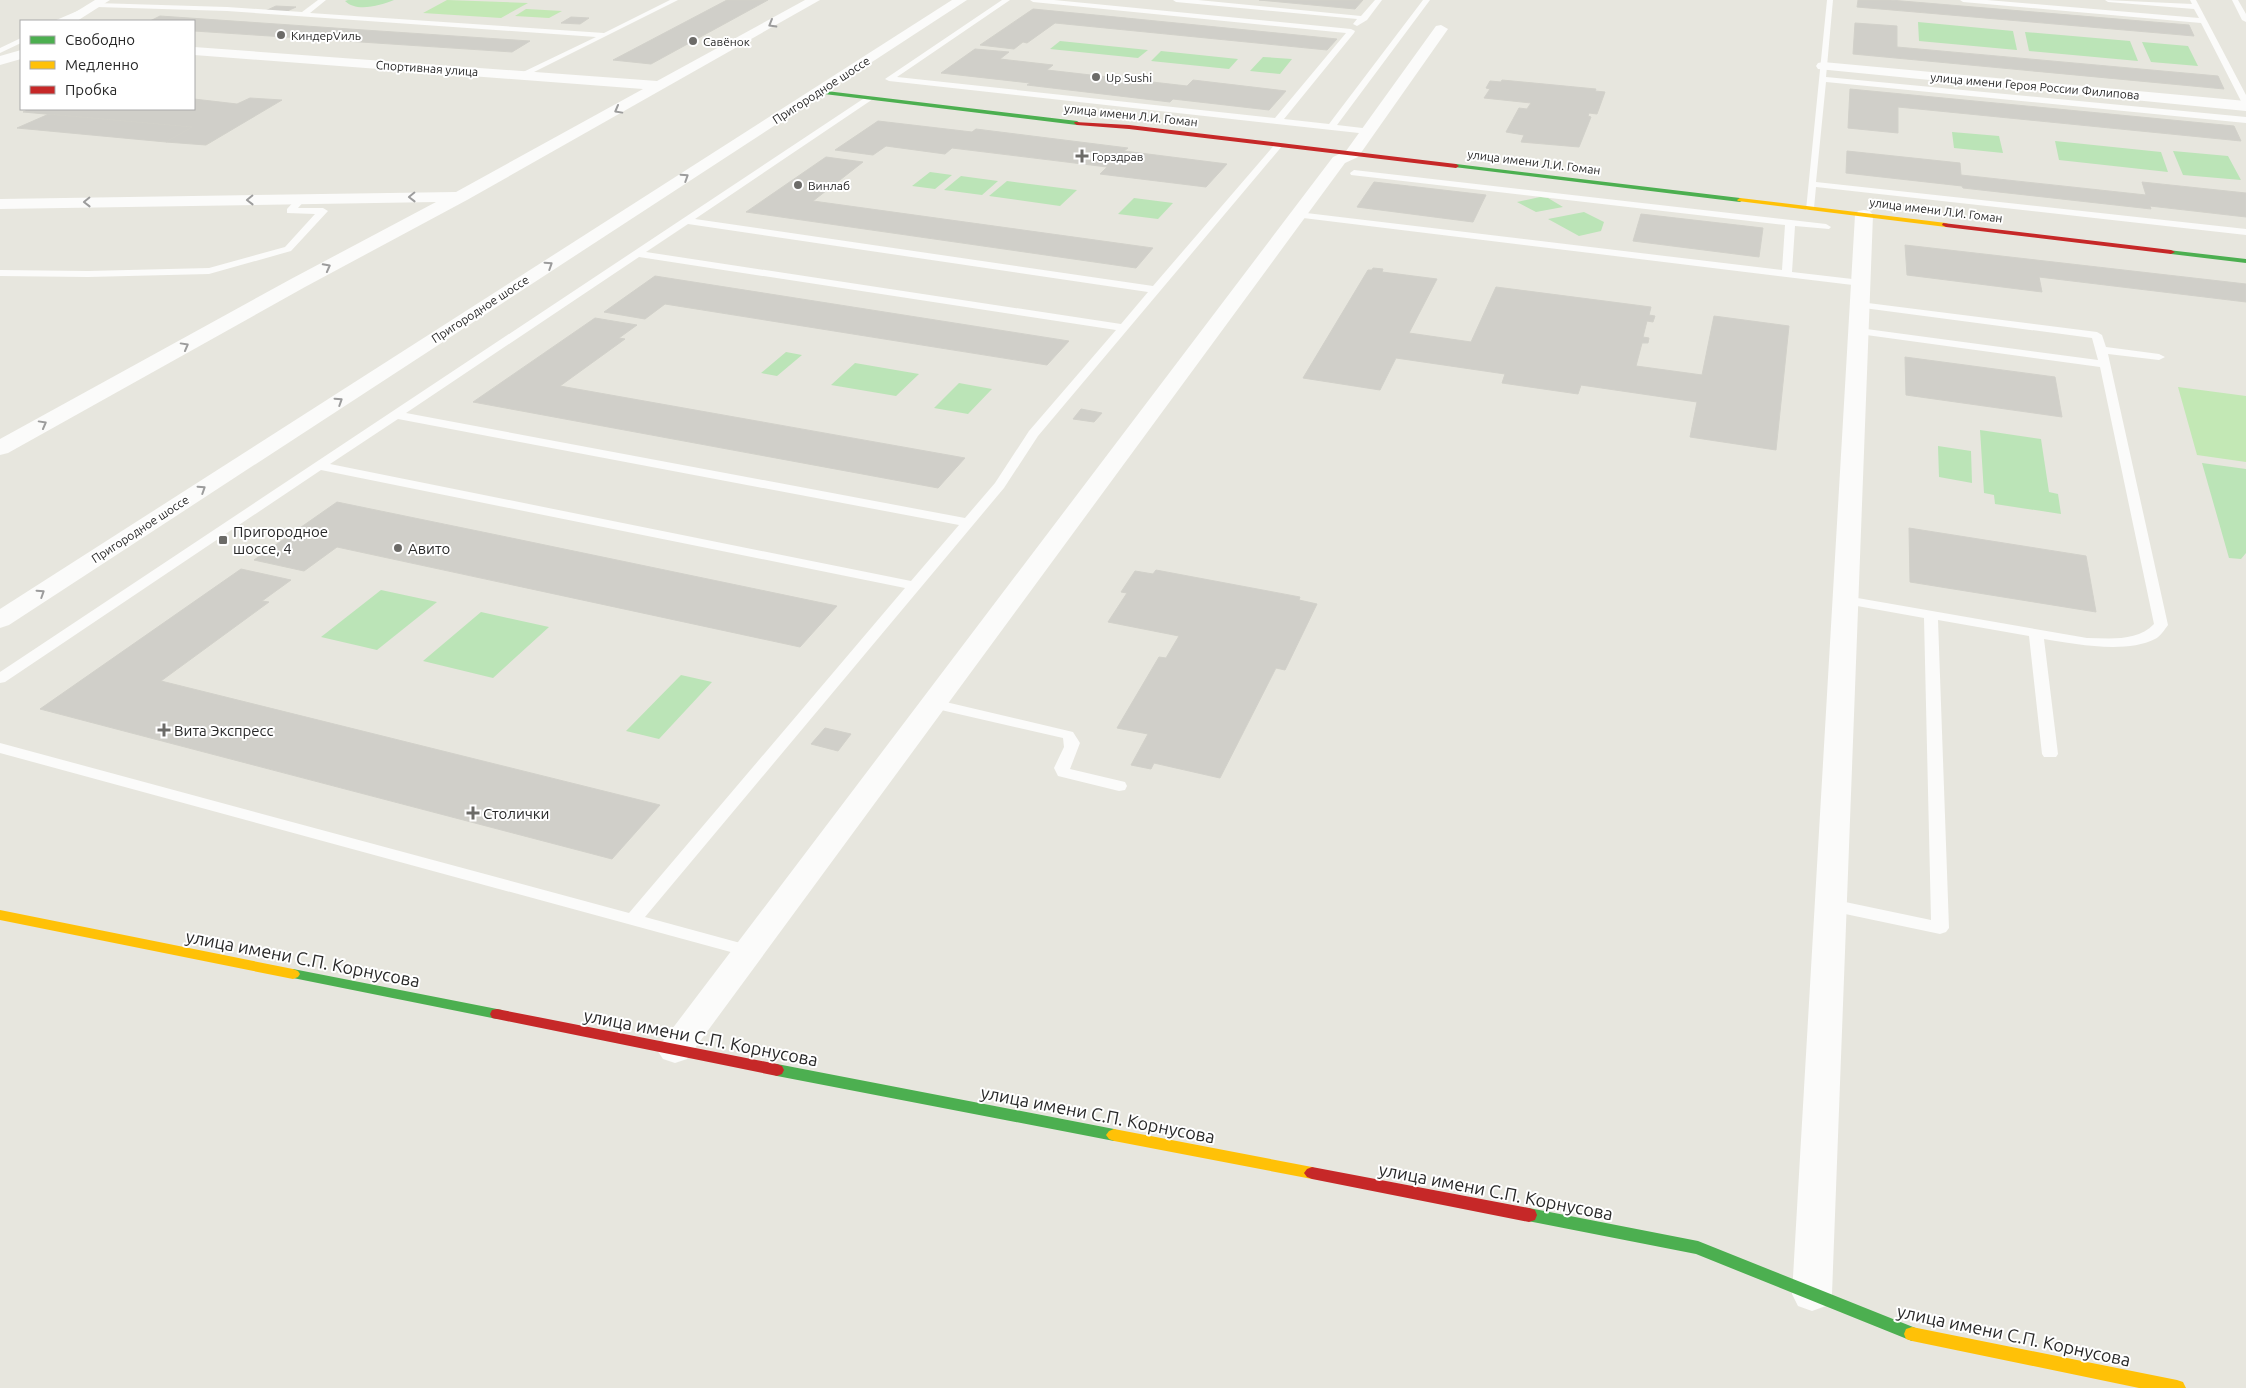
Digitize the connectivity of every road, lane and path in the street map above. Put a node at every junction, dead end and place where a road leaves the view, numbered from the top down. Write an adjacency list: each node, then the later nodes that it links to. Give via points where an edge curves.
1 (323, 0): 18 (lane)
2 (675, 0): 27 (lane)
3 (814, 0): 36 (street, one-way to 36)
4 (961, 0): 37 (street, Пригородное шоссе)
5 (1007, 0): 41 (lane, via 889,79)
6 (1033, 0): 26 (lane)
7 (1176, 0): 19 (lane)
8 (1379, 0): 19 (lane)
9 (1427, 0): 42 (lane)
10 (1830, 0): 34 (lane)
11 (1963, 0): 24 (lane)
12 (2108, 0): 16 (lane)
13 (2235, 0): 23 (lane)
14 (100, 2): 17 (lane); 20 (lane); 21 (street); 22 (street)
15 (250, 3): 17 (lane)
16 (2195, 4): 24 (lane)
17 (236, 10): 18 (lane)
18 (302, 15): 27 (lane)
19 (1364, 18): 26 (lane)
20 (60, 20)
21 (70, 20)
22 (85, 20)
23 (2246, 20)
24 (2203, 21): 39 (lane)
25 (1441, 29): 43 (street)
26 (1351, 31): 41 (lane)
27 (606, 35): 35 (lane)
28 (20, 41): 30 (lane)
29 (195, 51): 35 (street, Спортивная улица)
30 (0, 52)
31 (20, 54): 33 (street)
32 (20, 59): 33 (street)
33 (0, 63)
34 (1823, 72): 39 (street, улица имени Героя России Филипова); 40 (lane); 46 (lane)
35 (524, 75): 36 (street, Спортивная улица)
36 (660, 86): 47 (street, one-way to 47)
37 (818, 92): 38 (street, улица имени Л.И. Гоман); 74 (street, Пригородное шоссе, one-way to 37)
38 (869, 98): 44 (street, улица имени Л.И. Гоман); 53 (lane)
39 (2246, 105)
40 (2246, 120)
41 (1278, 122): 42 (lane)
42 (1331, 128): 43 (lane)
43 (1368, 132): 45 (street)
44 (1279, 145): 45 (street, улица имени Л.И. Гоман); 61 (lane)
45 (1353, 163): 50 (street, улица имени Л.И. Гоман); 51 (street, via 1339,160); 54 (lane)
46 (1812, 184): 50 (lane); 56 (lane)
47 (461, 196): 48 (street, one-way to 48); 68 (street, one-way to 47)
48 (301, 199): 49 (street, one-way to 49); 59 (lane, via 290,210 323,211 288,249 209,272)
49 (0, 204)
50 (1809, 208): 52 (street, улица имени Л.И. Гоман)
51 (1298, 215): 60 (lane); 77 (street)
52 (1864, 215): 58 (street, улица имени Л.И. Гоман); 62 (street)
53 (686, 221): 57 (lane); 61 (lane)
54 (1790, 222): 55 (lane); 60 (lane)
55 (1826, 227)
56 (2246, 232)
57 (637, 254): 63 (lane); 67 (lane)
58 (2246, 261)
59 (0, 273)
60 (1786, 274): 62 (lane)
61 (1156, 290): 63 (lane)
62 (1860, 306): 64 (lane, via 2097,335); 66 (lane); 72 (street)
63 (1123, 328): 70 (lane, via 1033,434 1000,484)
64 (2101, 350): 65 (lane); 66 (lane)
65 (2158, 357)
66 (2105, 364): 75 (lane, via 2161,625 2151,636 2125,642 2087,642)
67 (396, 415): 69 (lane); 70 (lane)
68 (0, 448)
69 (319, 466): 71 (lane); 76 (lane)
70 (968, 523): 71 (lane)
71 (914, 586): 83 (lane)
72 (1846, 600): 73 (lane); 81 (street)
73 (1931, 615): 75 (lane); 81 (lane, via 1940,928)
74 (0, 620)
75 (2036, 633): 79 (lane)
76 (0, 679)
77 (933, 704): 80 (lane, via 1068,735 1073,747 1063,762 1064,772); 84 (street)
78 (0, 748): 83 (lane)
79 (2050, 754)
80 (1119, 786)
81 (1831, 905): 86 (street)
82 (0, 915): 85 (street, улица имени С.П. Корнусова)
83 (633, 920): 84 (lane)
84 (749, 951): 85 (street)
85 (675, 1050): 86 (street, улица имени С.П. Корнусова, via 1698,1248)
86 (1812, 1294): 87 (street, улица имени С.П. Корнусова, via 1905,1333)
87 (2177, 1388)

